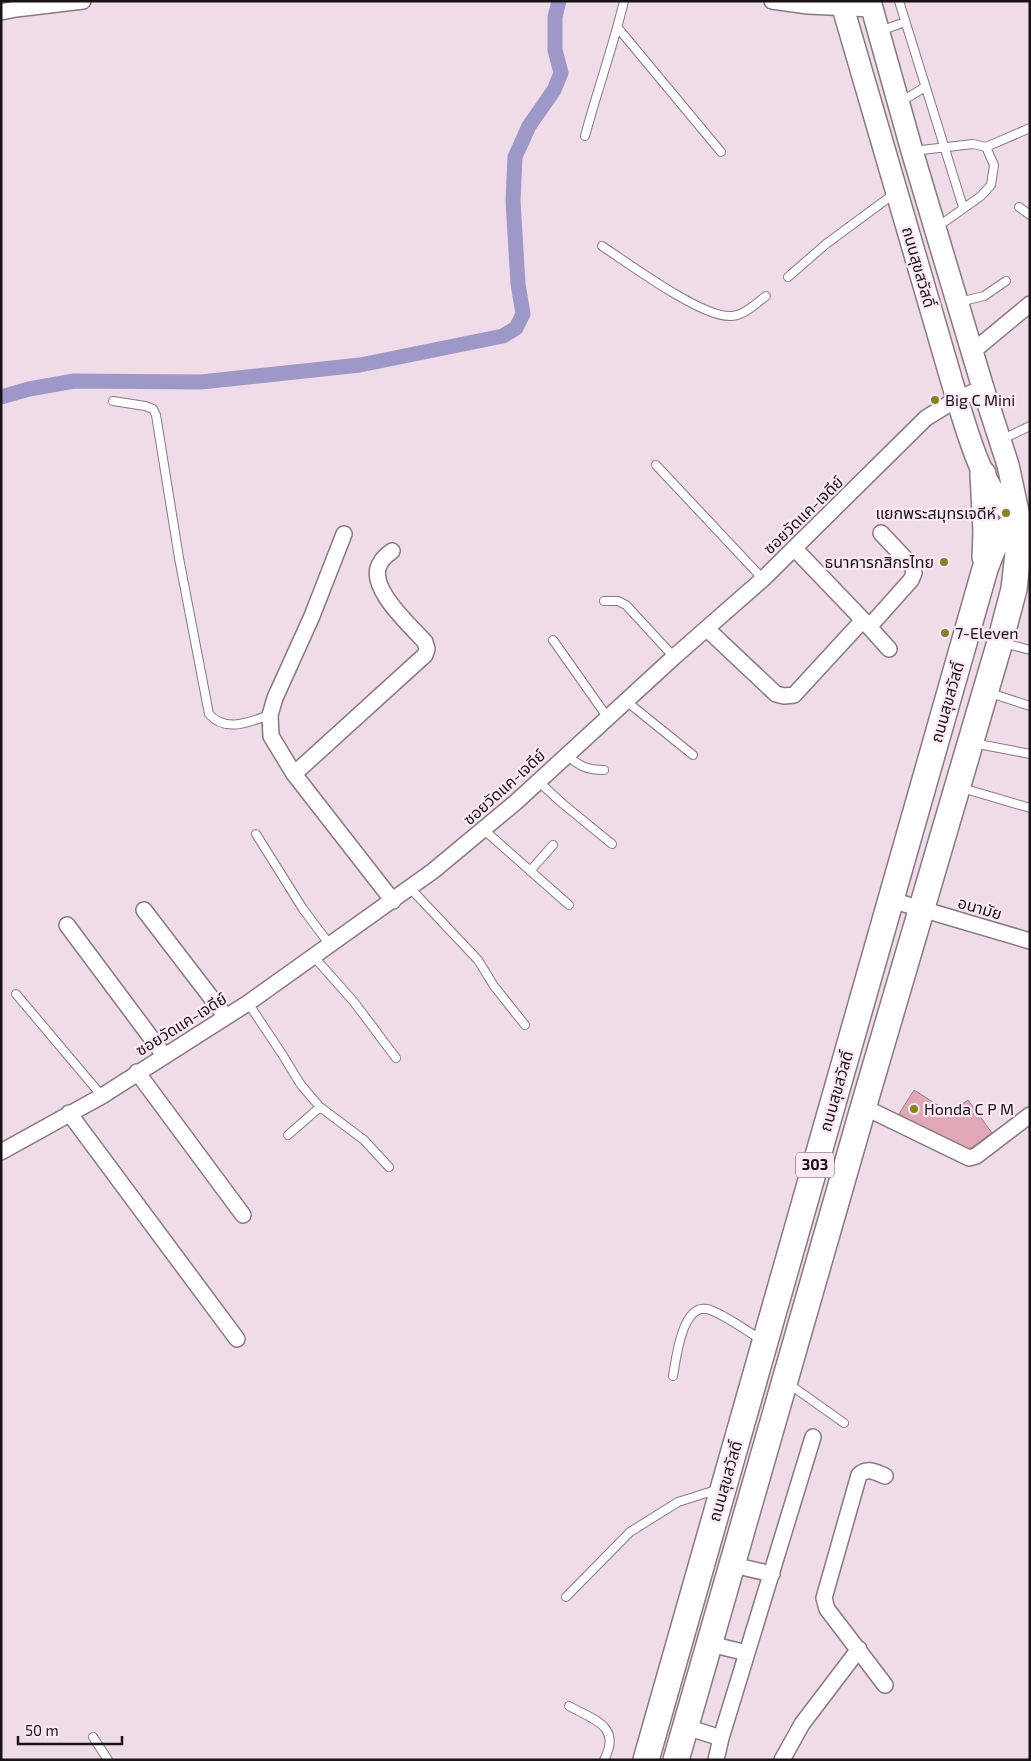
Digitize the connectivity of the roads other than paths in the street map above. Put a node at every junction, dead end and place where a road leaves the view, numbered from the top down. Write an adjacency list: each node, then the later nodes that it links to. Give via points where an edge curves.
1 (83, 1): 8 (street)
2 (624, 1): 10 (lane)
3 (772, 1): 5 (street)
4 (899, 1): 9 (lane)
5 (806, 3): 6 (street)
6 (842, 5): 7 (street); 20 (main road, ถนนสุขสวัสดิ์)
7 (871, 5): 11 (main road, ถนนสุขสวัสดิ์)
8 (1, 12)
9 (905, 22): 11 (lane); 12 (lane)
10 (618, 28): 15 (lane); 19 (lane)
11 (878, 32): 13 (main road, ถนนสุขสวัสดิ์)
12 (924, 87): 13 (lane); 16 (lane)
13 (898, 104): 18 (main road, ถนนสุขสวัสดิ์)
14 (1030, 128): 17 (lane)
15 (584, 136)
16 (945, 147): 17 (lane, via 973,144); 18 (lane); 21 (lane)
17 (986, 147): 21 (lane, via 994,165 991,185)
18 (912, 151): 24 (main road, ถนนสุขสวัสดิ์)
19 (721, 152)
20 (897, 191): 26 (lane); 33 (main road, ถนนสุขสวัสดิ์)
21 (963, 207): 24 (lane)
22 (1019, 207): 23 (lane)
23 (1030, 216)
24 (935, 229): 29 (main road, ถนนสุขสวัสดิ์)
25 (602, 246): 28 (lane, via 710,312 728,317 742,314)
26 (788, 276)
27 (1006, 281): 29 (lane, via 984,296)
28 (766, 296)
29 (957, 303): 31 (main road, ถนนสุขสวัสดิ์)
30 (1030, 304): 31 (street)
31 (972, 352): 32 (main road, ถนนสุขสวัสดิ์)
32 (983, 388): 33 (street, ซอยวัดแค-เจดีย์); 36 (main road, ถนนสุขสวัสดิ์)
33 (957, 399): 39 (main road, ถนนสุขสวัสดิ์); 44 (street, ซอยวัดแค-เจดีย์, via 926,418)
34 (113, 401): 60 (lane, via 145,406 153,409 156,415 209,714 224,725 245,723)
35 (1030, 426): 36 (lane)
36 (999, 441): 38 (main road, ถนนสุขสวัสดิ์)
37 (656, 465): 47 (lane)
38 (1008, 465): 40 (main road); 41 (main road, ถนนสุขสวัสดิ์)
39 (983, 474): 41 (main road, ถนนสุขสวัสดิ์, via 1004,506); 46 (main road)
40 (1030, 486)
41 (1026, 522): 46 (main road, ถนนสุขสวัสดิ์ / 303, via 1007,528 1000,534); 48 (main road, ถนนสุขสวัสดิ์ / 303, via 1019,544)
42 (881, 533): 50 (street, via 912,566 914,573 911,580)
43 (344, 534): 60 (street)
44 (794, 548): 47 (street, ซอยวัดแค-เจดีย์); 50 (street)
45 (392, 551): 67 (street, via 380,562 378,581 384,596 425,642 425,655)
46 (985, 569): 77 (main road, ถนนสุขสวัสดิ์ / 303)
47 (763, 579): 51 (street, ซอยวัดแค-เจดีย์)
48 (1022, 581): 53 (main road, ถนนสุขสวัสดิ์ / 303)
49 (604, 601): 56 (lane, via 618,601 626,605)
50 (866, 624): 51 (street, via 794,695 784,696 776,694); 54 (street)
51 (707, 629): 56 (street, ซอยวัดแค-เจดีย์)
52 (553, 640): 61 (lane)
53 (1000, 642): 55 (lane); 57 (main road, ถนนสุขสวัสดิ์ / 303)
54 (889, 649)
55 (1030, 650)
56 (674, 657): 58 (street, ซอยวัดแค-เจดีย์)
57 (985, 692): 59 (lane); 62 (main road, ถนนสุขสวัสดิ์ / 303)
58 (626, 701): 61 (street, ซอยวัดแค-เจดีย์); 65 (lane)
59 (1030, 706)
60 (270, 715): 67 (street, via 272,736)
61 (608, 718): 64 (street, ซอยวัดแค-เจดีย์)
62 (970, 742): 63 (lane); 69 (main road, ถนนสุขสวัสดิ์ / 303)
63 (1030, 754)
64 (566, 755): 66 (lane, via 580,766); 68 (street, ซอยวัดแค-เจดีย์)
65 (693, 755)
66 (604, 770)
67 (294, 774): 78 (street)
68 (538, 781): 71 (street, ซอยวัดแค-เจดีย์); 73 (lane)
69 (958, 786): 70 (lane); 80 (main road, ถนนสุขสวัสดิ์ / 303)
70 (1030, 808)
71 (483, 830): 75 (lane); 76 (street, ซอยวัดแค-เจดีย์)
72 (256, 834): 84 (lane)
73 (612, 844)
74 (553, 845): 75 (lane)
75 (530, 871): 79 (lane)
76 (410, 888): 78 (street, ซอยวัดแค-เจดีย์); 89 (lane, via 478,960)
77 (891, 900): 80 (street, อนามัย); 103 (main road, ถนนสุขสวัสดิ์ / 303)
78 (393, 901): 84 (street, ซอยวัดแค-เจดีย์)
79 (569, 905)
80 (921, 909): 83 (street, อนามัย); 95 (main road, ถนนสุขสวัสดิ์ / 303)
81 (144, 910): 88 (street)
82 (67, 925): 90 (street)
83 (1030, 941)
84 (330, 945): 85 (street, ซอยวัดแค-เจดีย์)
85 (314, 957): 87 (street, ซอยวัดแค-เจดีย์); 91 (lane, via 354,1002)
86 (16, 994): 93 (lane)
87 (248, 1003): 88 (street, ซอยวัดแค-เจดีย์); 94 (lane, via 301,1085)
88 (226, 1017): 90 (street, ซอยวัดแค-เจดีย์)
89 (525, 1025)
90 (164, 1055): 92 (street, ซอยวัดแค-เจดีย์)
91 (396, 1058)
92 (137, 1072): 93 (street, ซอยวัดแค-เจดีย์); 101 (street)
93 (102, 1096): 96 (street, ซอยวัดแค-เจดีย์)
94 (320, 1107): 98 (lane); 100 (lane, via 364,1140)
95 (864, 1107): 97 (street, via 968,1158 976,1156); 105 (main road, ถนนสุขสวัสดิ์ / 303)
96 (70, 1113): 99 (street, ซอยวัดแค-เจดีย์); 102 (street)
97 (1030, 1115)
98 (288, 1135)
99 (1, 1152)
100 (389, 1167)
101 (242, 1215)
102 (237, 1339)
103 (765, 1342): 104 (lane, via 717,1313 699,1310 692,1313 684,1326); 109 (main road, ถนนสุขสวัสดิ์ / 303)
104 (673, 1376)
105 (786, 1382): 106 (lane); 110 (main road, ถนนสุขสวัสดิ์ / 303)
106 (844, 1423)
107 (813, 1437): 111 (street)
108 (885, 1476): 114 (street, via 868,1469 859,1475 824,1598 827,1609)
109 (723, 1488): 112 (lane, via 678,1502 630,1532); 123 (main road, ถนนสุขสวัสดิ์ / 303)
110 (733, 1565): 111 (street); 113 (main road, ถนนสุขสวัสดิ์ / 303)
111 (772, 1574): 115 (street)
112 (566, 1596)
113 (710, 1644): 115 (street); 118 (main road, ถนนสุขสวัสดิ์ / 303)
114 (859, 1649): 116 (street); 126 (street, via 802,1724)
115 (747, 1654): 120 (street)
116 (885, 1685)
117 (569, 1706): 122 (lane, via 608,1730 611,1740)
118 (686, 1727): 120 (street); 124 (main road, ถนนสุขสวัสดิ์ / 303)
119 (93, 1738): 121 (lane)
120 (721, 1738): 125 (street)
121 (108, 1760)
122 (604, 1760)
123 (646, 1760)
124 (676, 1760)
125 (716, 1760)
126 (782, 1760)

